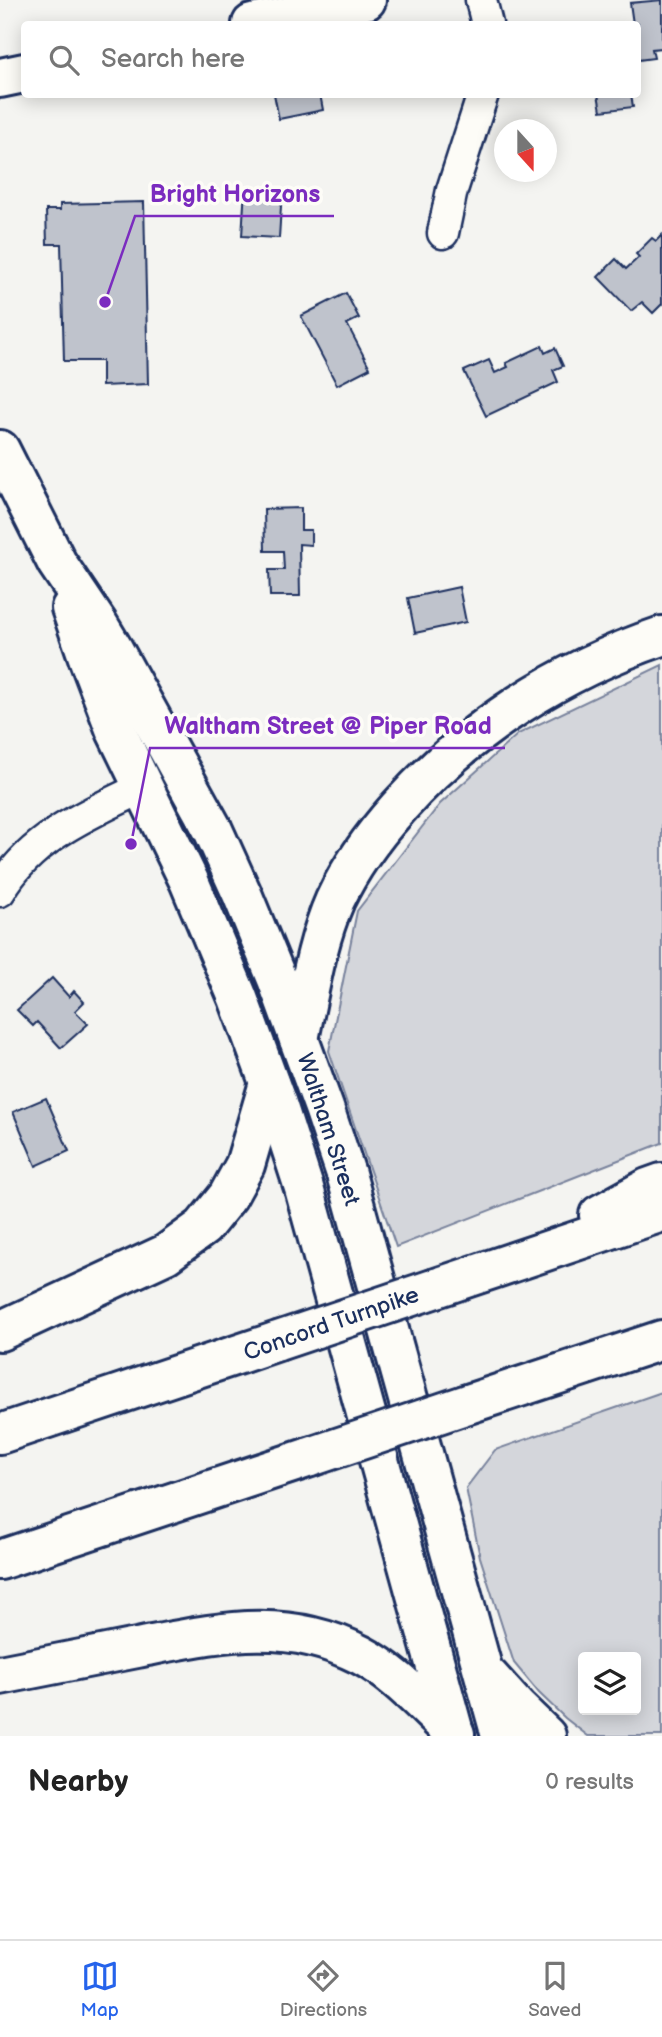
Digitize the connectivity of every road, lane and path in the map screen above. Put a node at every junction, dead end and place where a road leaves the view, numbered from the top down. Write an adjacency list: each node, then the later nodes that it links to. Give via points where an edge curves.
1 (366, 0): 3 (main road)
2 (481, 0): 5 (street)
3 (293, 8): 4 (main road)
4 (260, 21)
5 (486, 21)
6 (21, 74): 7 (main road)
7 (0, 78)
8 (482, 98): 9 (street)
9 (443, 233)
10 (0, 450): 12 (main road, Waltham Street, via 57,563 99,624)
11 (662, 636): 16 (main road, via 600,660 535,694 478,733 413,792 361,854 334,904)
12 (101, 655): 13 (main road, Waltham Street); 14 (main road, Waltham Street, via 116,731)
13 (180, 769): 14 (main road); 16 (main road, Waltham Street, via 237,883)
14 (144, 787): 15 (street, via 41,844); 17 (main road, Waltham Street, via 197,901)
15 (0, 891)
16 (299, 1039): 27 (main road, Waltham Street, via 346,1174)
17 (270, 1083): 21 (main road, via 245,1166 203,1227 166,1254); 29 (main road, Waltham Street, via 304,1188)
18 (662, 1182): 20 (main road)
19 (662, 1212): 20 (main road, Concord Turnpike)
20 (512, 1262): 25 (main road, Concord Turnpike, bridge)
21 (0, 1331)
22 (662, 1340): 24 (main road)
23 (662, 1357): 24 (main road)
24 (581, 1366): 26 (main road, bridge)
25 (0, 1434)
26 (0, 1560)
27 (483, 1671): 30 (main road, Waltham Street); 31 (main road)
28 (0, 1675): 29 (main road, via 207,1634 280,1631 329,1642 374,1662)
29 (455, 1735)
30 (501, 1736)
31 (546, 1736)

